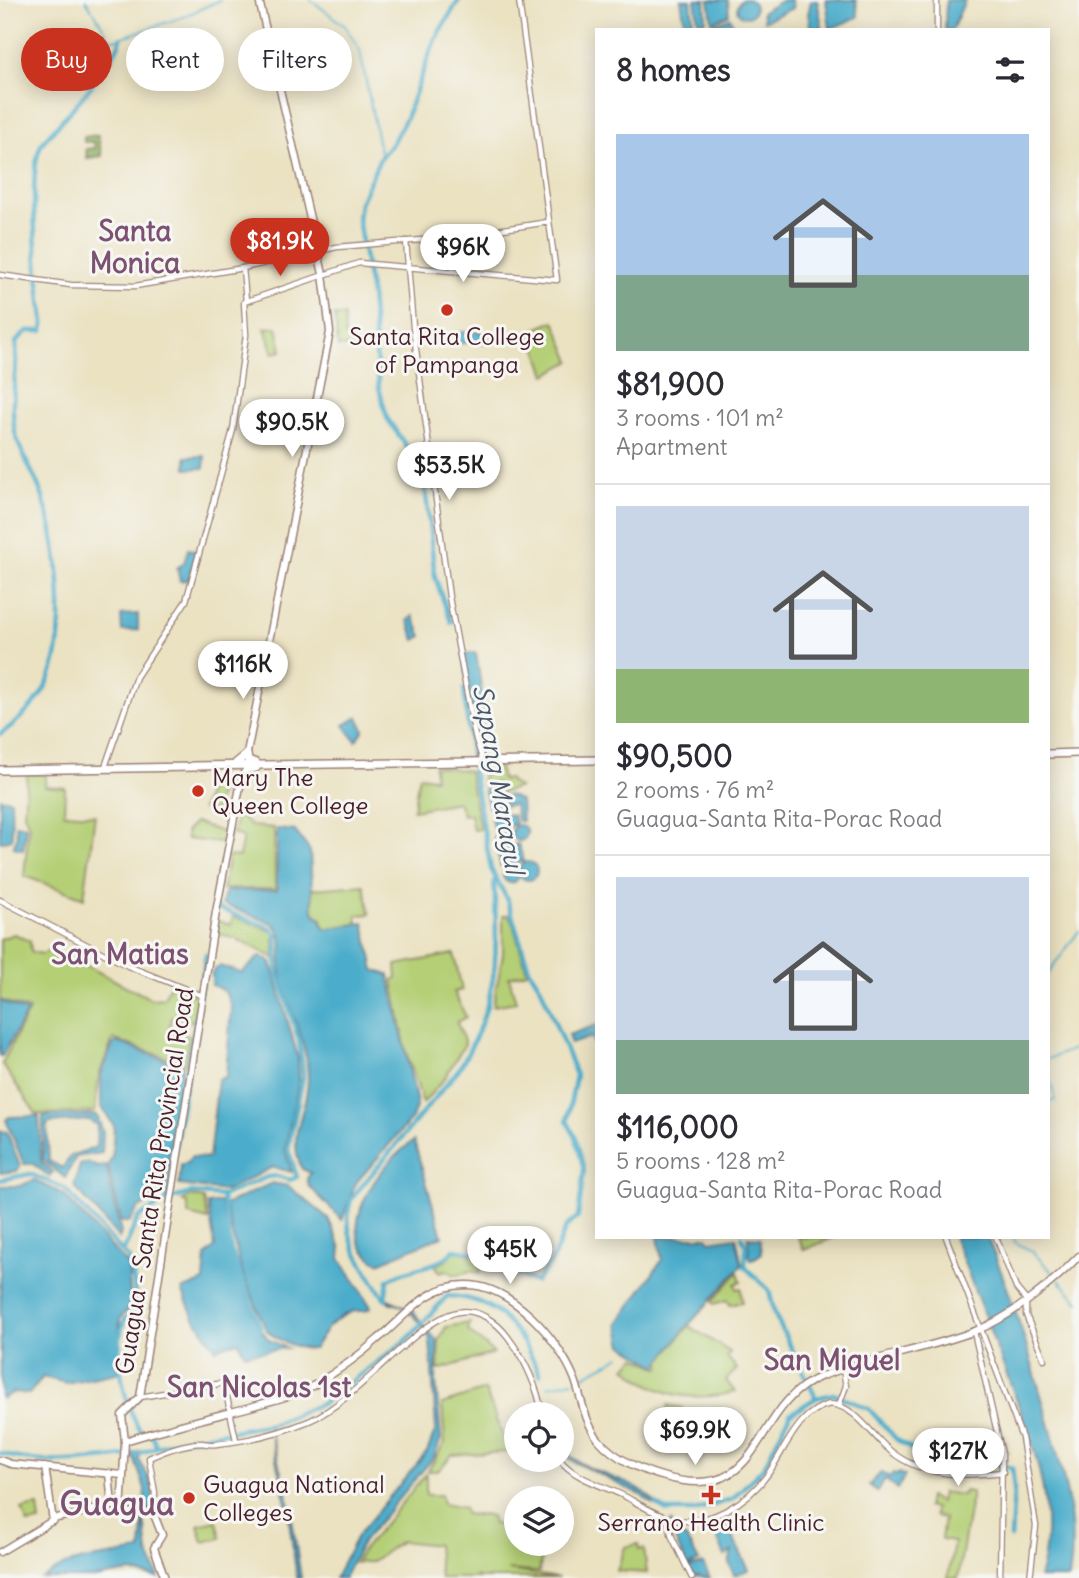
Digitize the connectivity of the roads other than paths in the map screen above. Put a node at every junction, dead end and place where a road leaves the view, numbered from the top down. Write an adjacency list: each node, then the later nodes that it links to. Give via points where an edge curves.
1 (259, 0): 7 (main road, Guagua - Santa Rita Provincial Road)
2 (519, 0): 5 (street)
3 (937, 0): 4 (street)
4 (937, 28)
5 (548, 222): 6 (street); 8 (street, via 557,280)
6 (406, 241): 7 (street); 8 (street)
7 (317, 250): 9 (street); 10 (main road, Guagua - Santa Rita Provincial Road)
8 (408, 267): 10 (street, via 367,264); 17 (street, via 449,597)
9 (243, 268): 11 (street, via 135,286 42,282); 12 (street)
10 (323, 274): 12 (street); 14 (main road, Guagua - Santa Rita Provincial Road, via 330,332)
11 (0, 275)
12 (246, 302): 21 (street, via 233,430 186,601 136,677)
13 (1079, 753): 15 (highway)
14 (247, 754): 18 (highway); 19 (main road, Guagua - Santa Rita Provincial Road); 20 (highway)
15 (1050, 754)
16 (595, 760): 17 (highway)
17 (482, 761): 20 (highway)
18 (232, 766): 19 (highway); 21 (highway); 23 (highway, via 240,770)
19 (244, 766): 20 (highway); 23 (main road, Guagua - Santa Rita Provincial Road)
20 (258, 766): 23 (highway, via 247,769)
21 (105, 767): 22 (highway)
22 (0, 770)
23 (242, 779): 25 (main road, Guagua - Santa Rita Provincial Road)
24 (0, 900): 25 (street, via 128,966)
25 (200, 994): 34 (main road, Guagua - Santa Rita Provincial Road)
26 (947, 1239): 30 (street)
27 (997, 1239): 29 (street, via 1016,1289)
28 (1079, 1256): 29 (main road)
29 (1025, 1300): 30 (main road); 32 (street, via 1026,1315)
30 (985, 1326): 31 (main road); 55 (street, via 1029,1471 1036,1526)
31 (974, 1332): 33 (main road); 42 (street)
32 (1044, 1359)
33 (843, 1369): 36 (street); 37 (main road, via 809,1382 788,1397 742,1467 728,1476 700,1481 664,1477 611,1452 593,1431 561,1351 540,1325 498,1294 470,1285 429,1294 370,1346 305,1390)
34 (140, 1397): 37 (street, via 224,1383); 39 (main road, via 122,1415)
35 (540, 1402): 38 (street, via 505,1332 491,1319 460,1311 427,1329 356,1391 310,1420 271,1433)
36 (839, 1406): 42 (street, via 895,1455 918,1466 965,1476); 49 (street, via 824,1405 808,1416 768,1475 733,1507 699,1519)
37 (230, 1412): 38 (street); 39 (main road)
38 (235, 1434): 48 (street, via 213,1445 194,1444 149,1458 155,1493)
39 (125, 1441): 45 (main road)
40 (0, 1460): 41 (main road)
41 (45, 1467): 44 (main road); 50 (main road)
42 (1003, 1469): 54 (street)
43 (573, 1472): 49 (street)
44 (109, 1473): 45 (main road); 47 (main road)
45 (122, 1475): 46 (main road)
46 (121, 1504): 47 (main road); 48 (main road, via 121,1513)
47 (112, 1506): 50 (main road)
48 (151, 1512): 52 (main road, via 162,1535 154,1548)
49 (667, 1518): 53 (street)
50 (52, 1521): 51 (main road)
51 (0, 1552)
52 (165, 1578)
53 (692, 1578)
54 (1000, 1578)
55 (1030, 1578)

